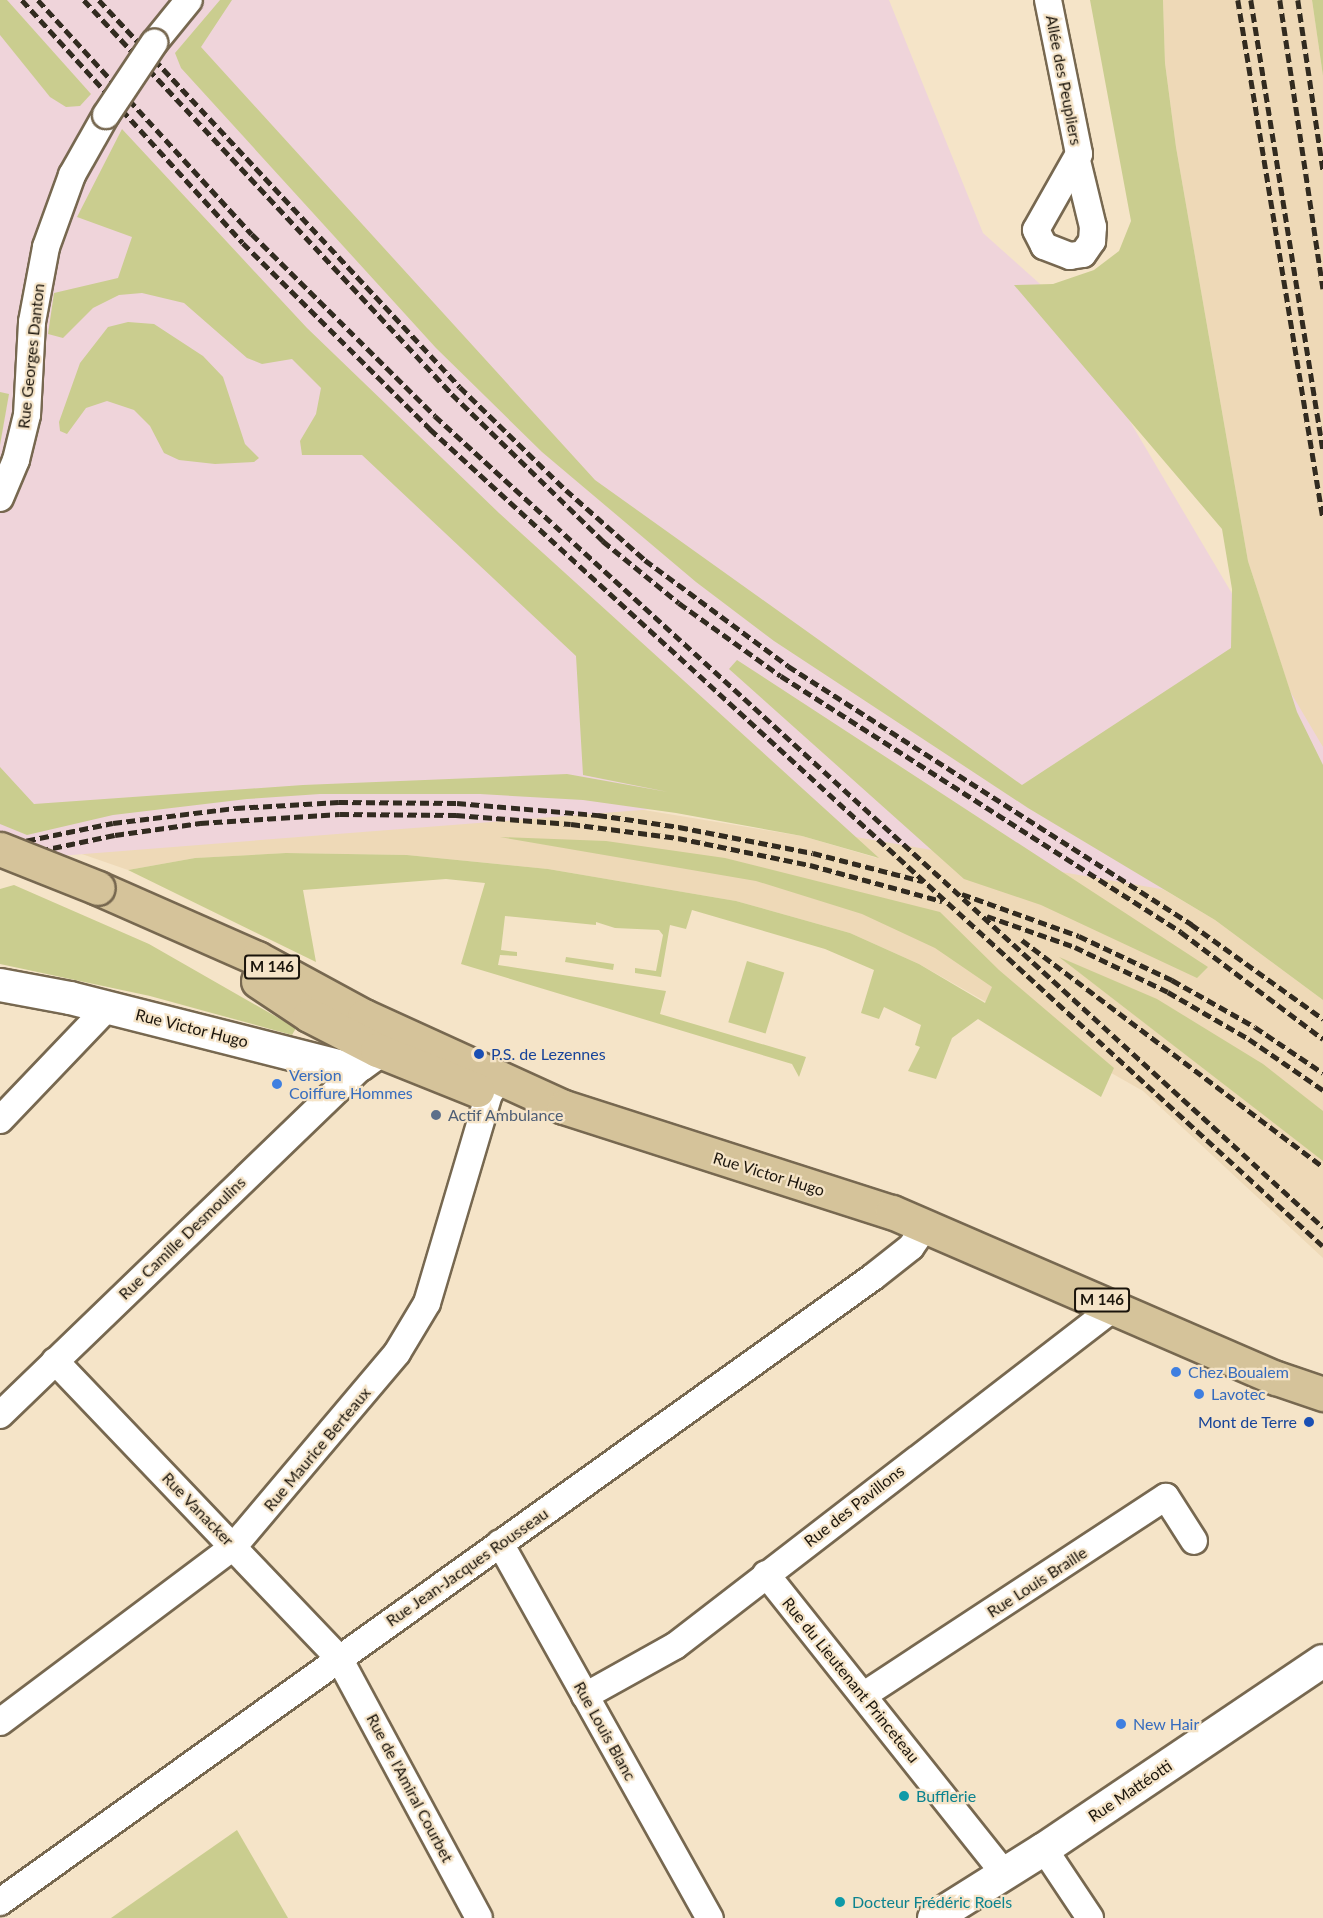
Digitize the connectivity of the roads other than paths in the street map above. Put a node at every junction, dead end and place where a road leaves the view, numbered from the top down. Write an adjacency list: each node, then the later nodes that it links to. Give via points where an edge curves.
1 (189, 0): 4 (street, Rue Georges Danton, bridge, via 154,43 76,167 46,247 31,330 27,415 16,460)
2 (1048, 0): 3 (street, Allée des Peupliers, via 1078,147)
3 (1077, 161)
4 (0, 498)
5 (0, 849): 6 (main road, M 146, bridge)
6 (178, 923): 9 (main road, M 146, via 257,958); 10 (main road, M 146)
7 (0, 985): 8 (street, Rue Victor Hugo)
8 (108, 1007): 10 (street, Rue Victor Hugo, via 343,1067); 12 (street)
9 (364, 1016): 10 (street, via 376,1031); 11 (main road, Rue Victor Hugo / M 146)
10 (371, 1057): 11 (main road, Rue Victor Hugo / M 146); 15 (street, Rue Camille Desmoulins)
11 (495, 1086): 13 (main road, Rue Victor Hugo / M 146); 22 (street, Rue Maurice Berteaux, via 418,1323)
12 (0, 1120)
13 (926, 1225): 14 (main road, M 146); 21 (street, Rue Jean-Jacques Rousseau, via 911,1247 873,1277)
14 (1116, 1306): 16 (main road, M 146); 23 (street, Rue des Pavillons)
15 (55, 1361): 19 (street, Rue Camille Desmoulins); 22 (street, Rue Vanacker)
16 (1276, 1378): 17 (main road, M 146); 18 (main road, M 146)
17 (1323, 1394)
18 (1323, 1407)
19 (0, 1415)
20 (1194, 1541): 26 (street, Rue Louis Braille, via 1166,1497)
21 (500, 1544): 24 (street, Rue Jean-Jacques Rousseau); 27 (street, Rue Louis Blanc)
22 (234, 1546): 24 (street, Rue Vanacker); 28 (street, Rue Maurice Berteaux)
23 (766, 1574): 26 (street, Rue du Lieutenant Princeteau); 27 (street, Rue des Pavillons, via 658,1657)
24 (339, 1658): 31 (street, Rue Jean-Jacques Rousseau); 32 (street, Rue de l'Amiral Courbet)
25 (1323, 1661): 29 (street, Rue Mattéotti)
26 (864, 1695): 30 (street, Rue du Lieutenant Princeteau)
27 (585, 1696): 33 (street, Rue Louis Blanc)
28 (0, 1722)
29 (1044, 1849): 30 (street, Rue Mattéotti); 35 (street)
30 (1003, 1872): 34 (street, Rue Mattéotti)
31 (0, 1902)
32 (479, 1918)
33 (710, 1918)
34 (934, 1918)
35 (1090, 1918)

